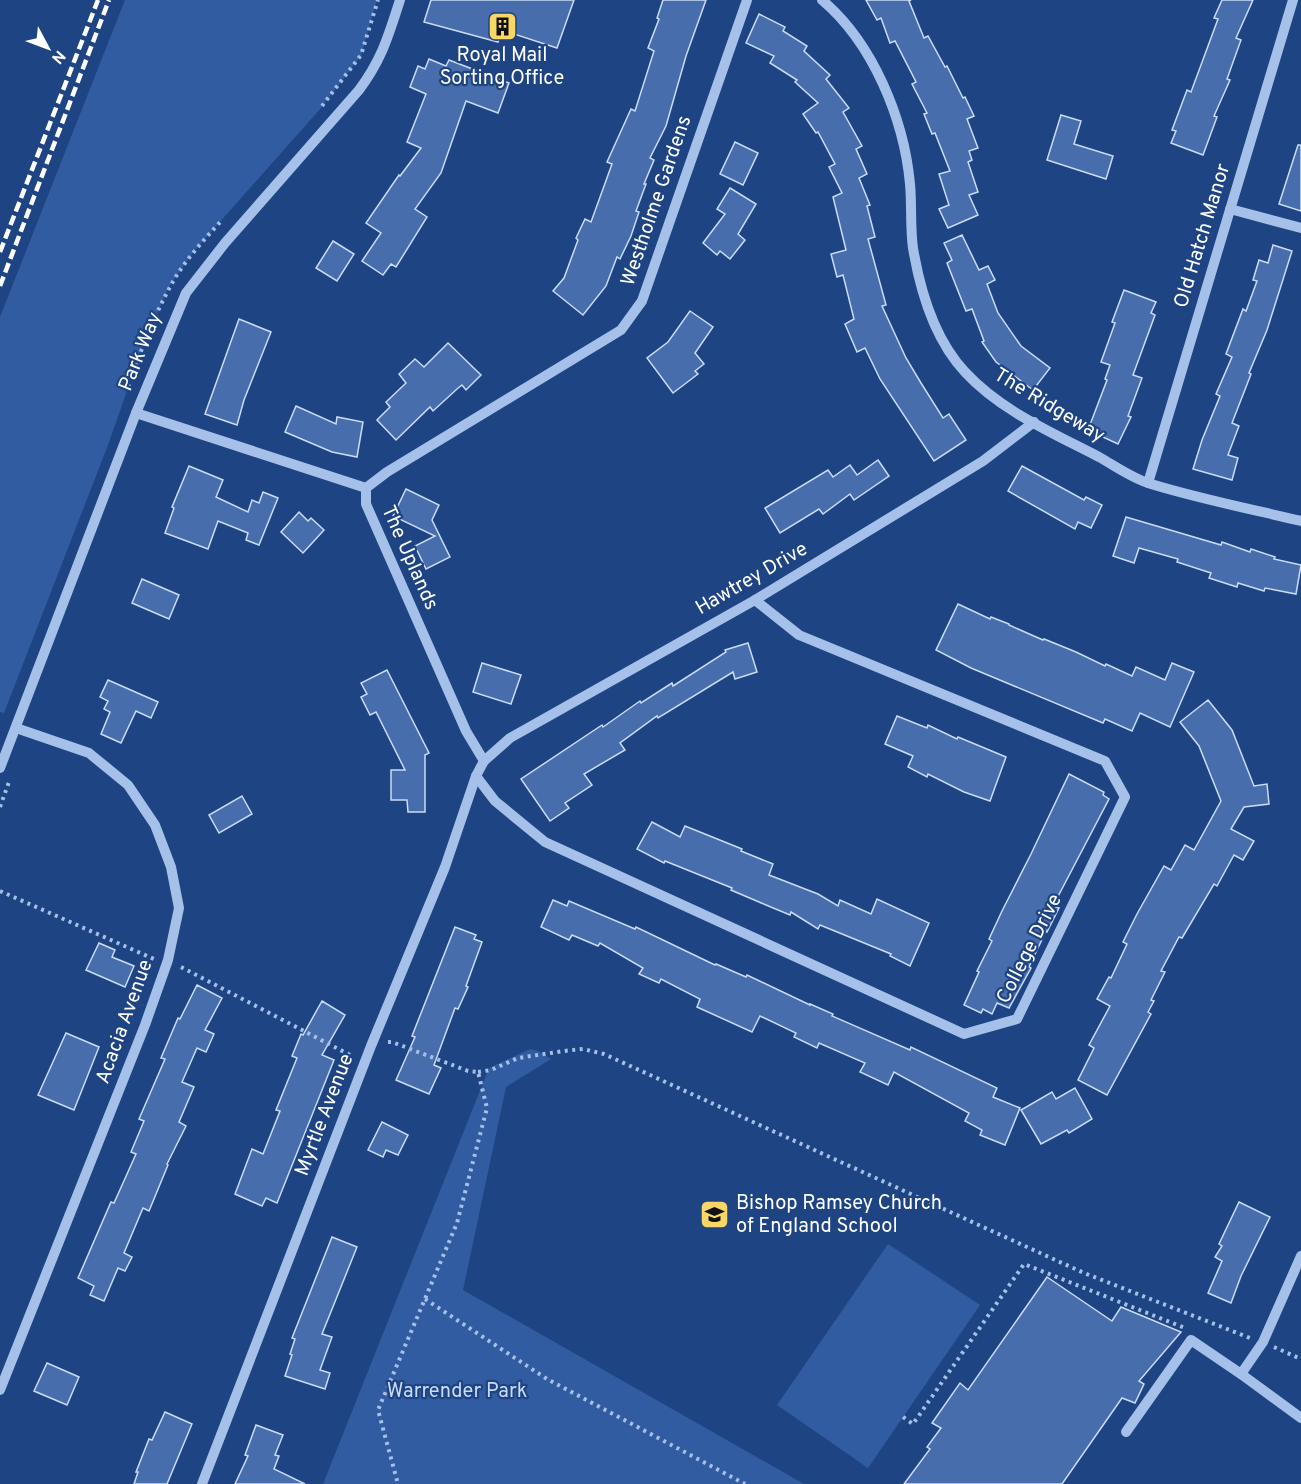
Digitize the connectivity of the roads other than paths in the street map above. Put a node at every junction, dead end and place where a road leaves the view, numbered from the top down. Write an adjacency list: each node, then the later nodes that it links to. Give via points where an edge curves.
1 (400, 0): 7 (street, Park Way, via 375,69 186,293)
2 (747, 0): 10 (street, Westholme Gardens, via 642,301 621,330)
3 (822, 0): 8 (street, The Ridgeway, via 865,50 886,91 903,140 913,246 926,303 945,343 964,371 989,395)
4 (1293, 0): 5 (street, Old Hatch Manor)
5 (1230, 209): 6 (street); 9 (street, Old Hatch Manor)
6 (1301, 228)
7 (136, 413): 10 (street, The Uplands); 13 (street, Park Way)
8 (1034, 422): 9 (street, The Ridgeway); 12 (street, Hawtrey Drive, via 983,461)
9 (1148, 483): 11 (street, The Ridgeway)
10 (366, 488): 14 (street, The Uplands, via 366,504 466,731)
11 (1301, 521)
12 (755, 600): 14 (street, Hawtrey Drive, via 510,738); 16 (street, College Drive, via 799,635 1105,761 1125,797 1017,1019 964,1034 545,842 495,801)
13 (16, 728): 15 (street, Park Way); 19 (street, Acacia Avenue, via 89,753 128,785 155,825 171,867 179,908 167,962 145,1025)
14 (484, 761): 16 (street, Myrtle Avenue)
15 (0, 768)
16 (476, 776): 22 (street, Myrtle Avenue, via 445,867 371,1046)
17 (1301, 1256): 18 (street, via 1263,1342)
18 (1241, 1374): 20 (street); 21 (street, via 1191,1340)
19 (0, 1390)
20 (1301, 1418)
21 (1126, 1432)
22 (202, 1484)

